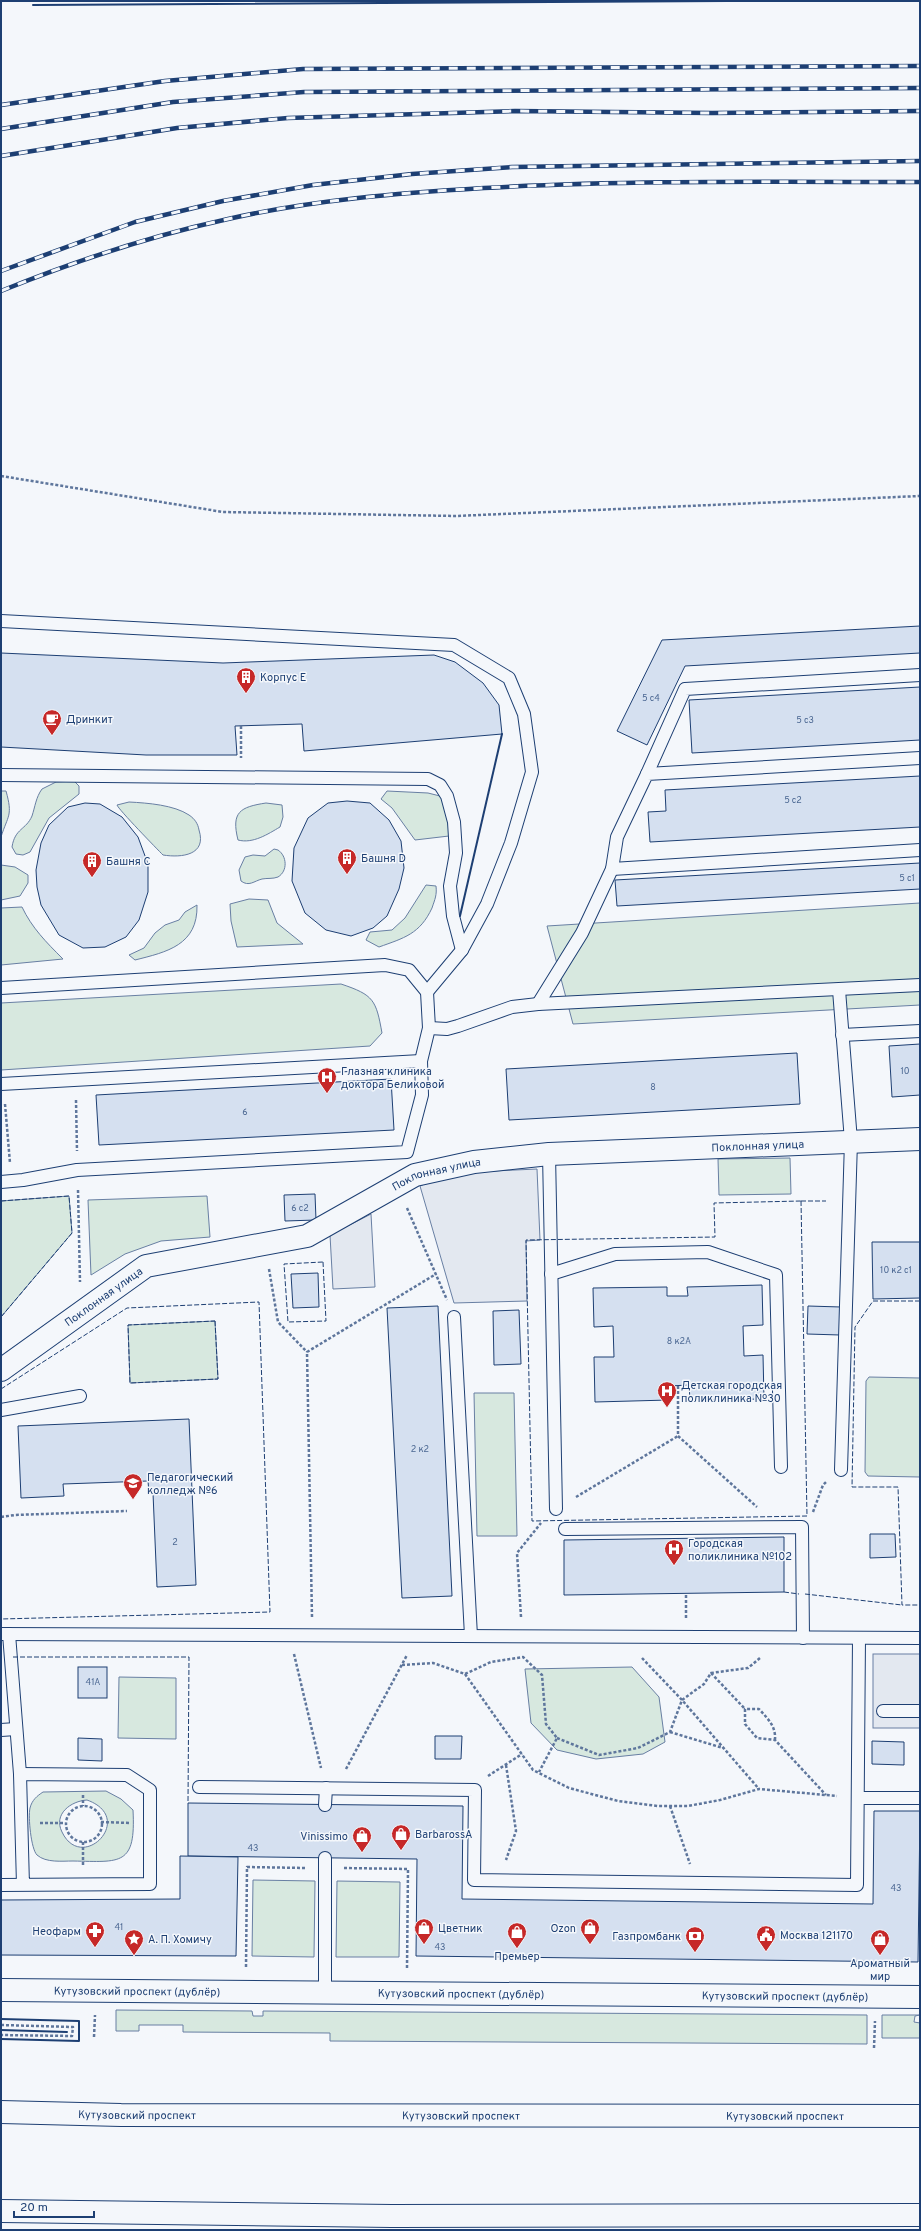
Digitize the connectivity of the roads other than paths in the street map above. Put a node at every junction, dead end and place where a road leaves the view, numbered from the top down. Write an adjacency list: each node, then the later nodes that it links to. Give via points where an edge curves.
1 (1, 621): 8 (lane, via 454,645 509,678 524,714 532,772 511,843 487,904)
2 (920, 675): 4 (lane, via 685,689)
3 (920, 758): 4 (lane)
4 (647, 774): 7 (lane, via 617,837)
5 (1, 775): 8 (lane, via 428,779 440,785 447,796 454,822 456,853 450,886 453,916)
6 (920, 850): 7 (lane)
7 (612, 869): 13 (lane, via 582,933)
8 (462, 950): 12 (lane)
9 (920, 985): 11 (lane)
10 (1, 988): 12 (lane, via 385,965 410,970)
11 (839, 990): 13 (lane); 16 (lane)
12 (427, 992): 14 (lane)
13 (538, 1004): 14 (lane, via 512,1007 453,1028)
14 (429, 1028): 17 (lane)
15 (920, 1031): 16 (lane)
16 (842, 1036): 20 (lane)
17 (421, 1061): 18 (lane); 22 (lane, via 422,1094 407,1152 77,1170)
18 (2, 1084)
19 (920, 1139): 20 (street, Поклонная улица)
20 (851, 1141): 21 (street, Поклонная улица); 29 (lane)
21 (549, 1154): 23 (lane); 25 (street, Поклонная улица, via 474,1162 415,1175 307,1236 146,1266)
22 (6, 1181)
23 (551, 1274): 28 (lane, via 615,1254 708,1252 776,1275); 30 (lane)
24 (454, 1317): 33 (lane)
25 (1, 1370)
26 (80, 1396): 27 (lane)
27 (1, 1410)
28 (781, 1467)
29 (841, 1470)
30 (556, 1509)
31 (565, 1529): 34 (lane, via 802,1527)
32 (5, 1634): 33 (lane); 39 (lane)
33 (471, 1636): 34 (lane)
34 (803, 1638): 35 (lane)
35 (859, 1638): 36 (lane); 44 (lane)
36 (920, 1638)
37 (883, 1711): 38 (lane)
38 (920, 1711)
39 (16, 1729): 40 (lane); 41 (lane)
40 (1, 1730)
41 (20, 1774): 49 (lane); 49 (lane, via 128,1774 150,1790 150,1884)
42 (199, 1787): 43 (lane)
43 (330, 1788): 44 (lane, via 475,1790 474,1880 500,1881 857,1884); 46 (lane)
44 (858, 1798): 45 (lane)
45 (920, 1798)
46 (325, 1804)
47 (325, 1858): 51 (lane)
48 (1, 1885): 49 (lane)
49 (23, 1885)
50 (1, 1990): 51 (street, Кутузовский проспект (дублёр))
51 (325, 1992): 52 (street, Кутузовский проспект (дублёр))
52 (920, 1997)
53 (4, 2112): 54 (street, Кутузовский проспект)
54 (920, 2116)
55 (1, 2211): 56 (street, via 392,2216)
56 (920, 2215)

